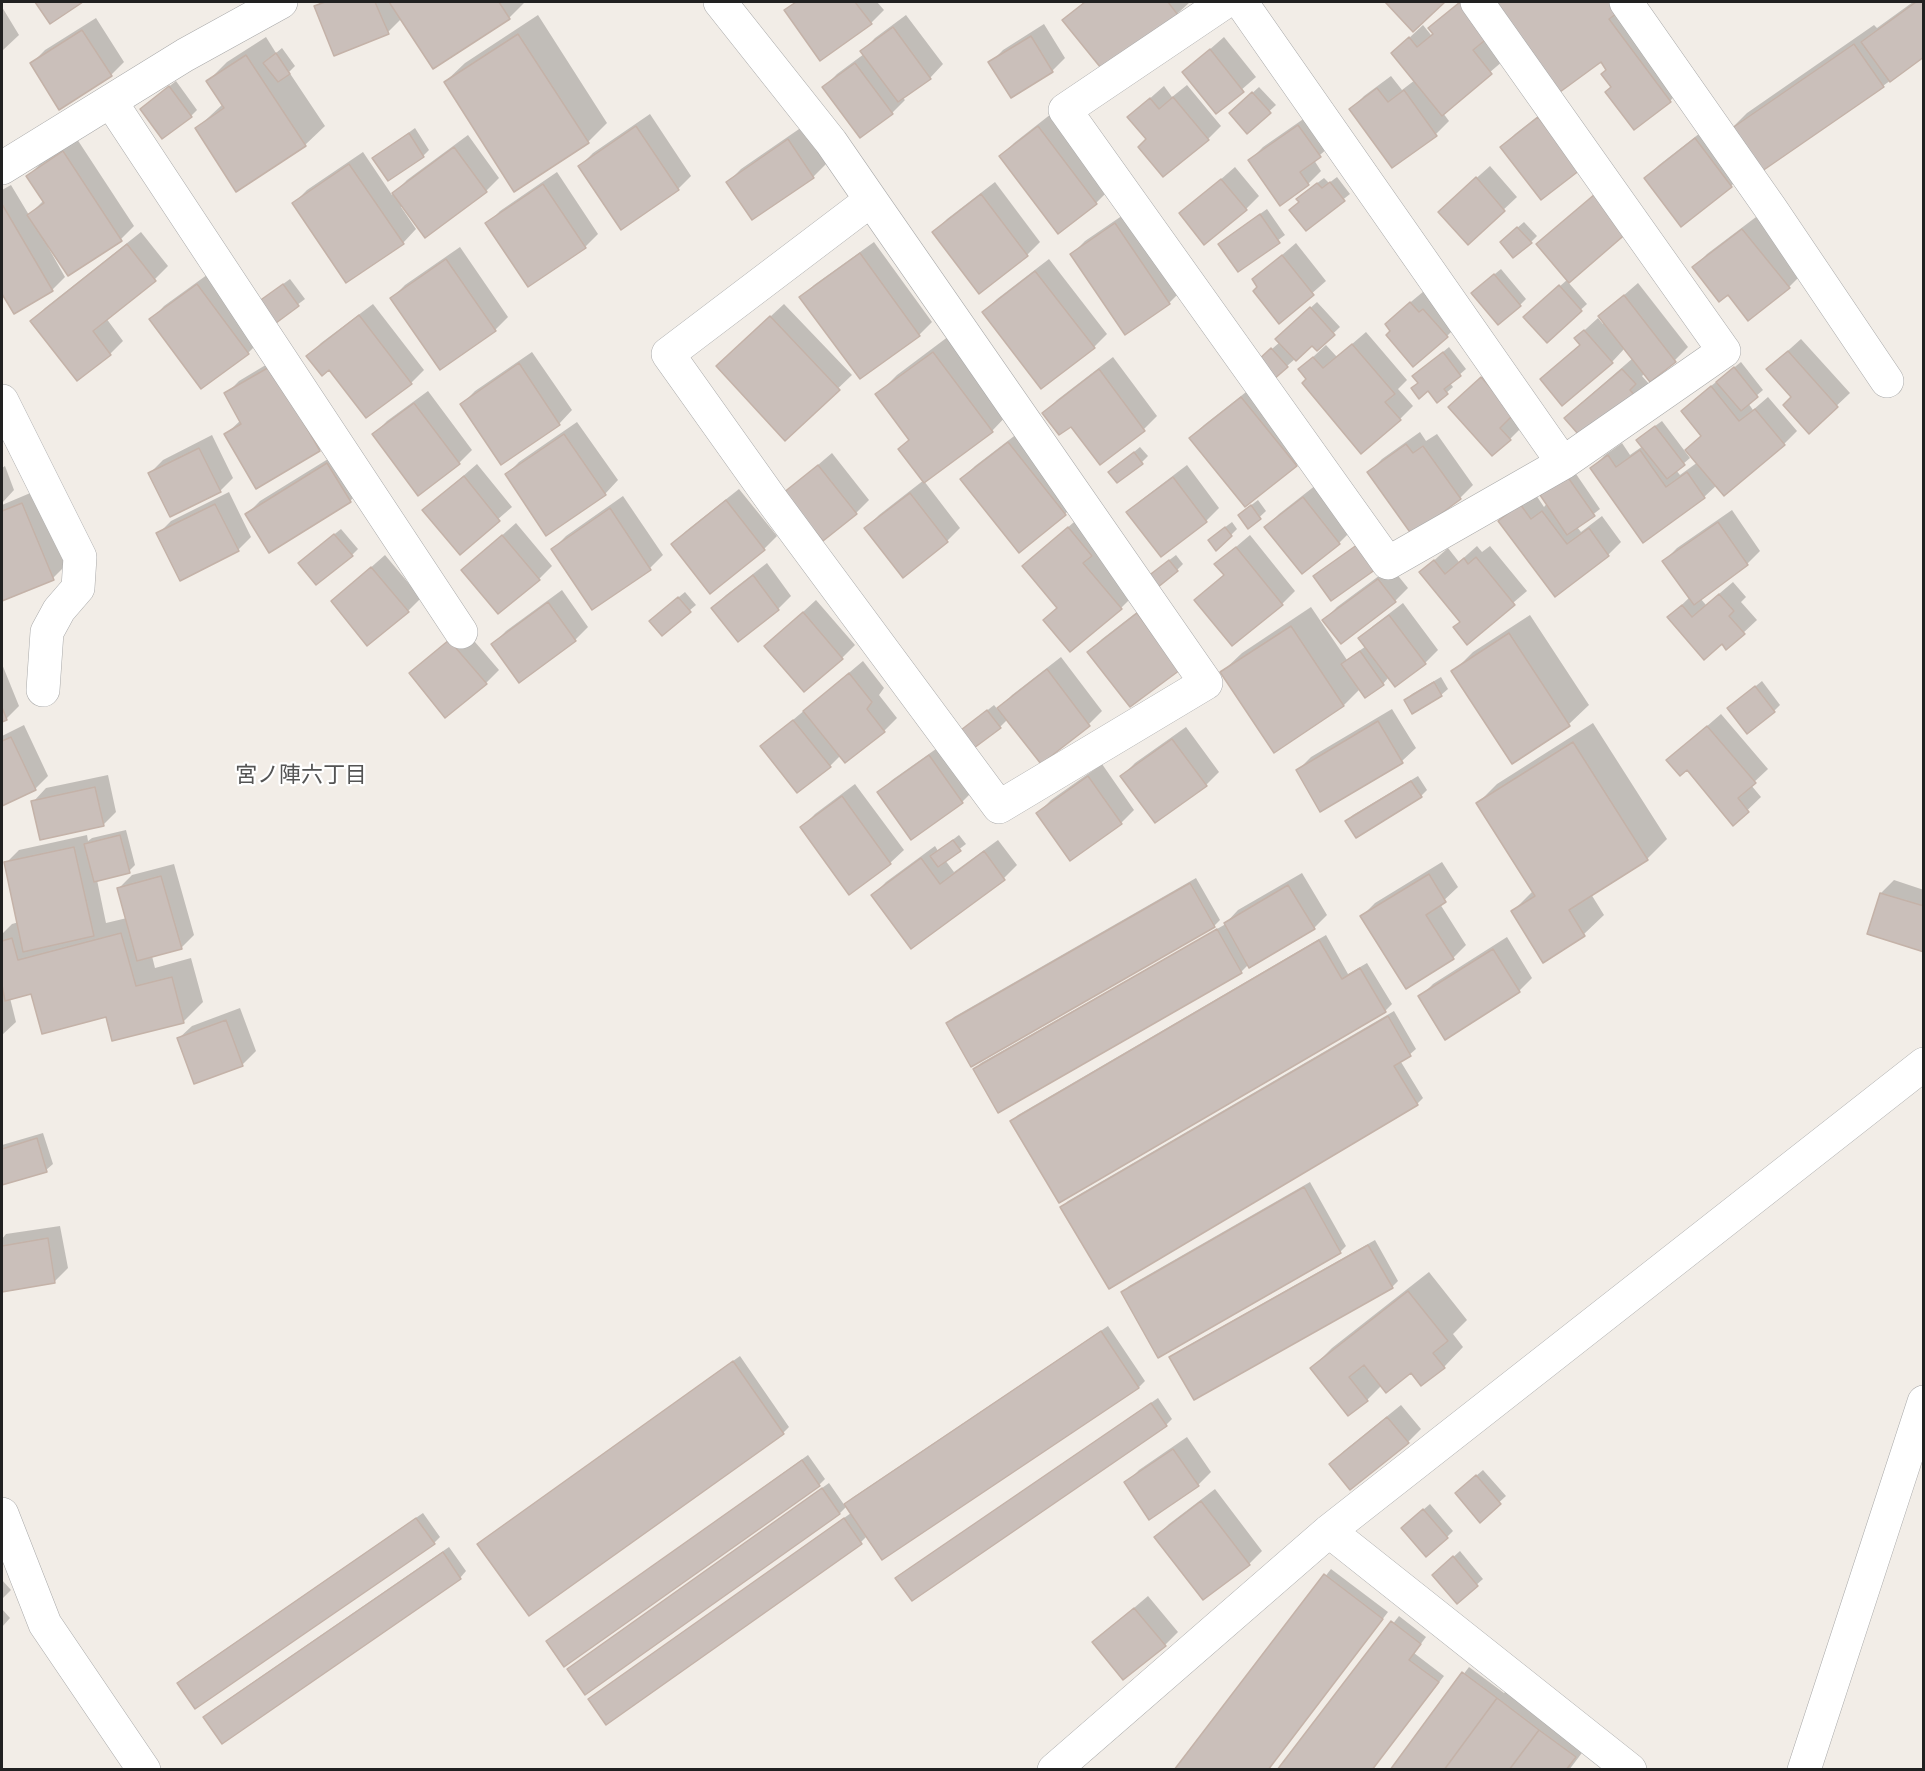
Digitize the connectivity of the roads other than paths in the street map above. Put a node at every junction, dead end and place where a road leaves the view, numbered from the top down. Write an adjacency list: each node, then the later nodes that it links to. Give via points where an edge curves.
1 (281, 2): 7 (street)
2 (720, 2): 9 (street, via 831,142)
3 (1225, 2): 12 (street, via 1065,110 1388,563)
4 (1241, 2): 12 (street)
5 (1477, 2): 12 (street, via 1724,351)
6 (1626, 2): 10 (street)
7 (111, 102): 8 (street); 13 (street)
8 (2, 168)
9 (871, 200): 9 (street, via 1206,683 999,807 668,354)
10 (1887, 381)
11 (2, 401): 14 (street, via 80,557 78,588 59,609 47,632)
12 (1563, 463)
13 (461, 632)
14 (43, 690)
15 (1923, 1064): 18 (street)
16 (1923, 1402): 22 (street)
17 (2, 1514): 19 (street, via 45,1624)
18 (1329, 1531): 20 (street); 21 (street)
19 (144, 1770)
20 (1054, 1770)
21 (1630, 1770)
22 (1804, 1770)

